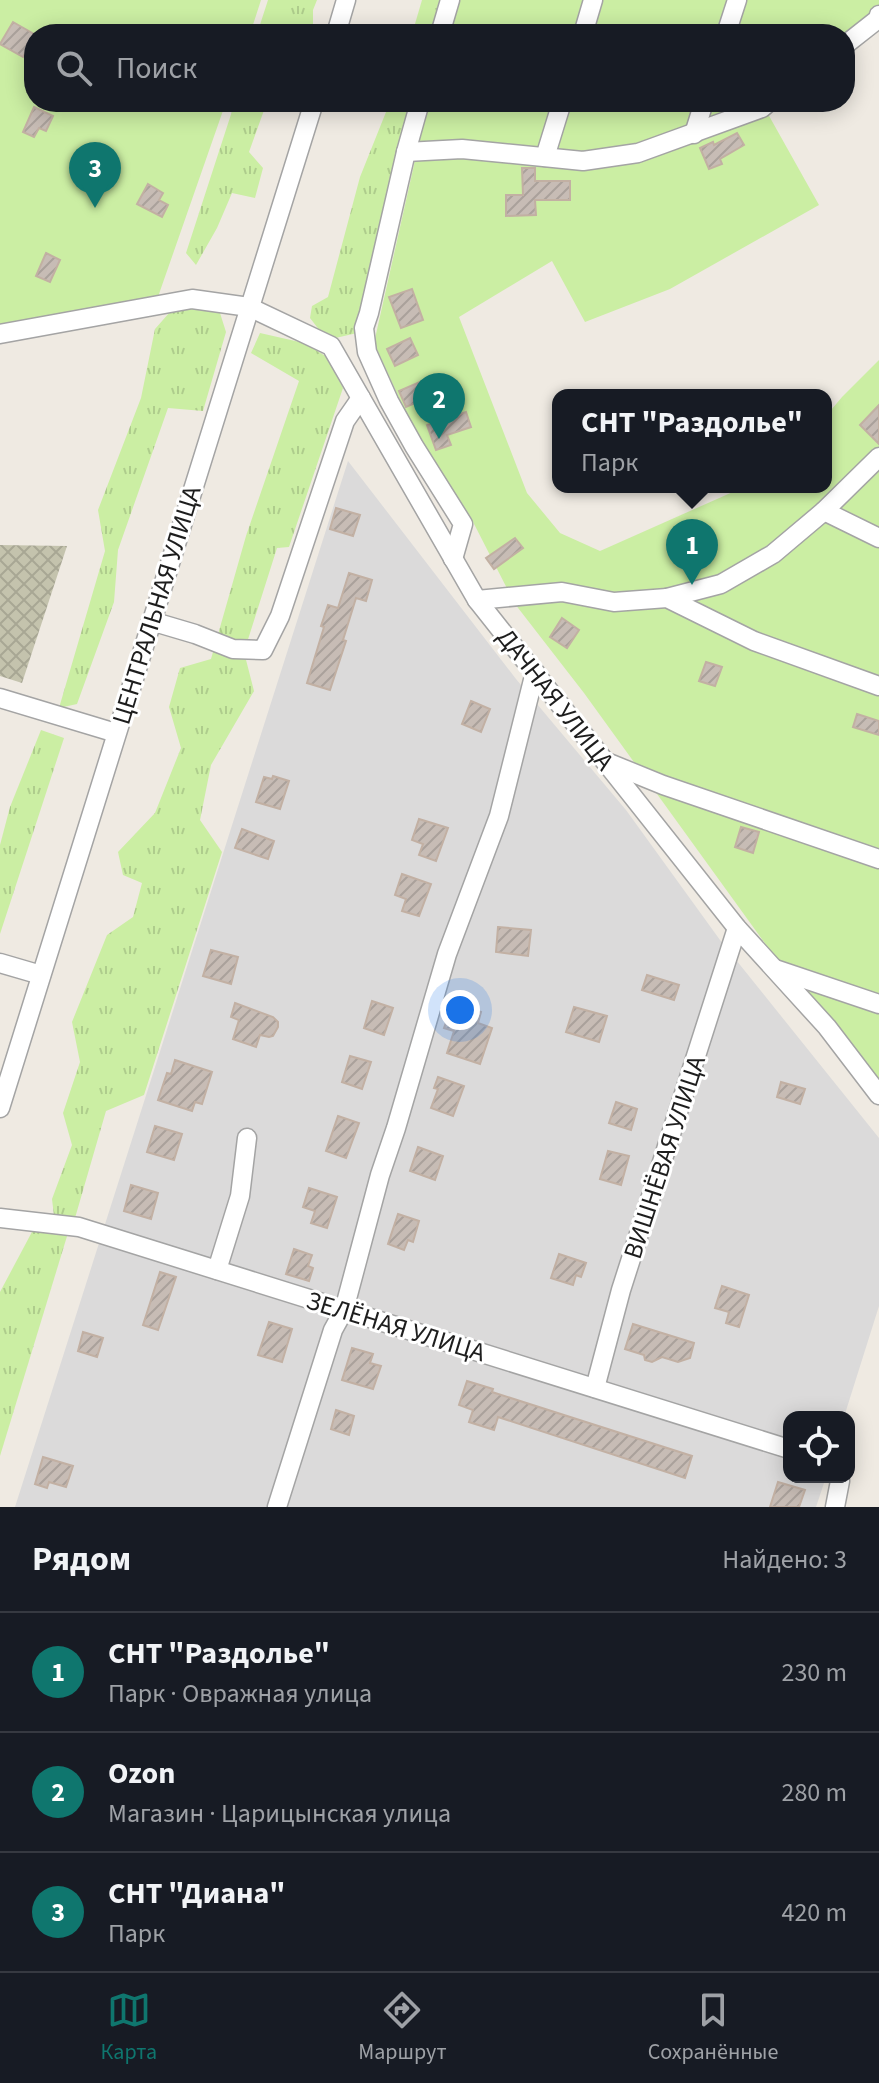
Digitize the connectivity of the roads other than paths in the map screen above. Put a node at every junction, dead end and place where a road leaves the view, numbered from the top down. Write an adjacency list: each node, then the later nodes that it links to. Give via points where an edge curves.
1 (346, 0): 6 (street)
2 (450, 0): 7 (street)
3 (593, 0): 8 (street)
4 (737, 0): 9 (street)
5 (879, 17): 10 (street)
6 (339, 24)
7 (443, 24)
8 (586, 24)
9 (729, 24)
10 (855, 37)
11 (311, 112): 19 (street, ЦЕНТРАЛЬНАЯ УЛИЦА)
12 (417, 112): 17 (street)
13 (559, 112): 18 (street)
14 (701, 112): 16 (street)
15 (752, 112): 16 (street)
16 (694, 134): 18 (street, via 638,153 583,161)
17 (406, 152): 18 (street, via 462,149); 25 (street, via 364,328 367,352 389,401 463,524)
18 (545, 157)
19 (249, 307): 20 (street, ДАЧНАЯ УЛИЦА, via 192,299); 21 (street, ДАЧНАЯ УЛИЦА, via 331,346); 28 (street, ЦЕНТРАЛЬНАЯ УЛИЦА)
20 (0, 334)
21 (361, 398): 25 (street, ДАЧНАЯ УЛИЦА); 28 (street, via 345,421 280,616 263,650 233,649)
22 (879, 457): 23 (street)
23 (824, 511): 24 (street); 26 (street, via 773,554 721,584)
24 (879, 538)
25 (453, 559): 27 (street, ДАЧНАЯ УЛИЦА)
26 (667, 598): 27 (street, via 614,602 562,592); 30 (street, via 754,641)
27 (477, 600): 29 (street, ДАЧНАЯ УЛИЦА)
28 (151, 621): 32 (street, ЦЕНТРАЛЬНАЯ УЛИЦА)
29 (535, 672): 33 (street, ДАЧНАЯ УЛИЦА); 45 (street, via 499,816 447,954)
30 (879, 686)
31 (0, 698): 32 (street)
32 (116, 733): 38 (street, ЦЕНТРАЛЬНАЯ УЛИЦА)
33 (606, 762): 34 (street); 35 (street, ДАЧНАЯ УЛИЦА)
34 (879, 859)
35 (737, 928): 37 (street, ДАЧНАЯ УЛИЦА); 46 (street, ВИШНЁВАЯ УЛИЦА, via 621,1290)
36 (0, 963): 38 (street)
37 (774, 969): 39 (street); 40 (street, ДАЧНАЯ УЛИЦА)
38 (41, 975): 41 (street, ЦЕНТРАЛЬНАЯ УЛИЦА)
39 (879, 1004)
40 (879, 1095)
41 (0, 1108)
42 (247, 1138): 44 (street, via 240,1196)
43 (0, 1218): 44 (street, ЗЕЛЁНАЯ УЛИЦА, via 79,1227)
44 (217, 1270): 45 (street, ЗЕЛЁНАЯ УЛИЦА)
45 (344, 1310): 46 (street, ЗЕЛЁНАЯ УЛИЦА); 49 (street)
46 (595, 1388): 47 (street, ЗЕЛЁНАЯ УЛИЦА)
47 (783, 1447)
48 (840, 1483): 50 (street)
49 (278, 1501)
50 (835, 1507)

